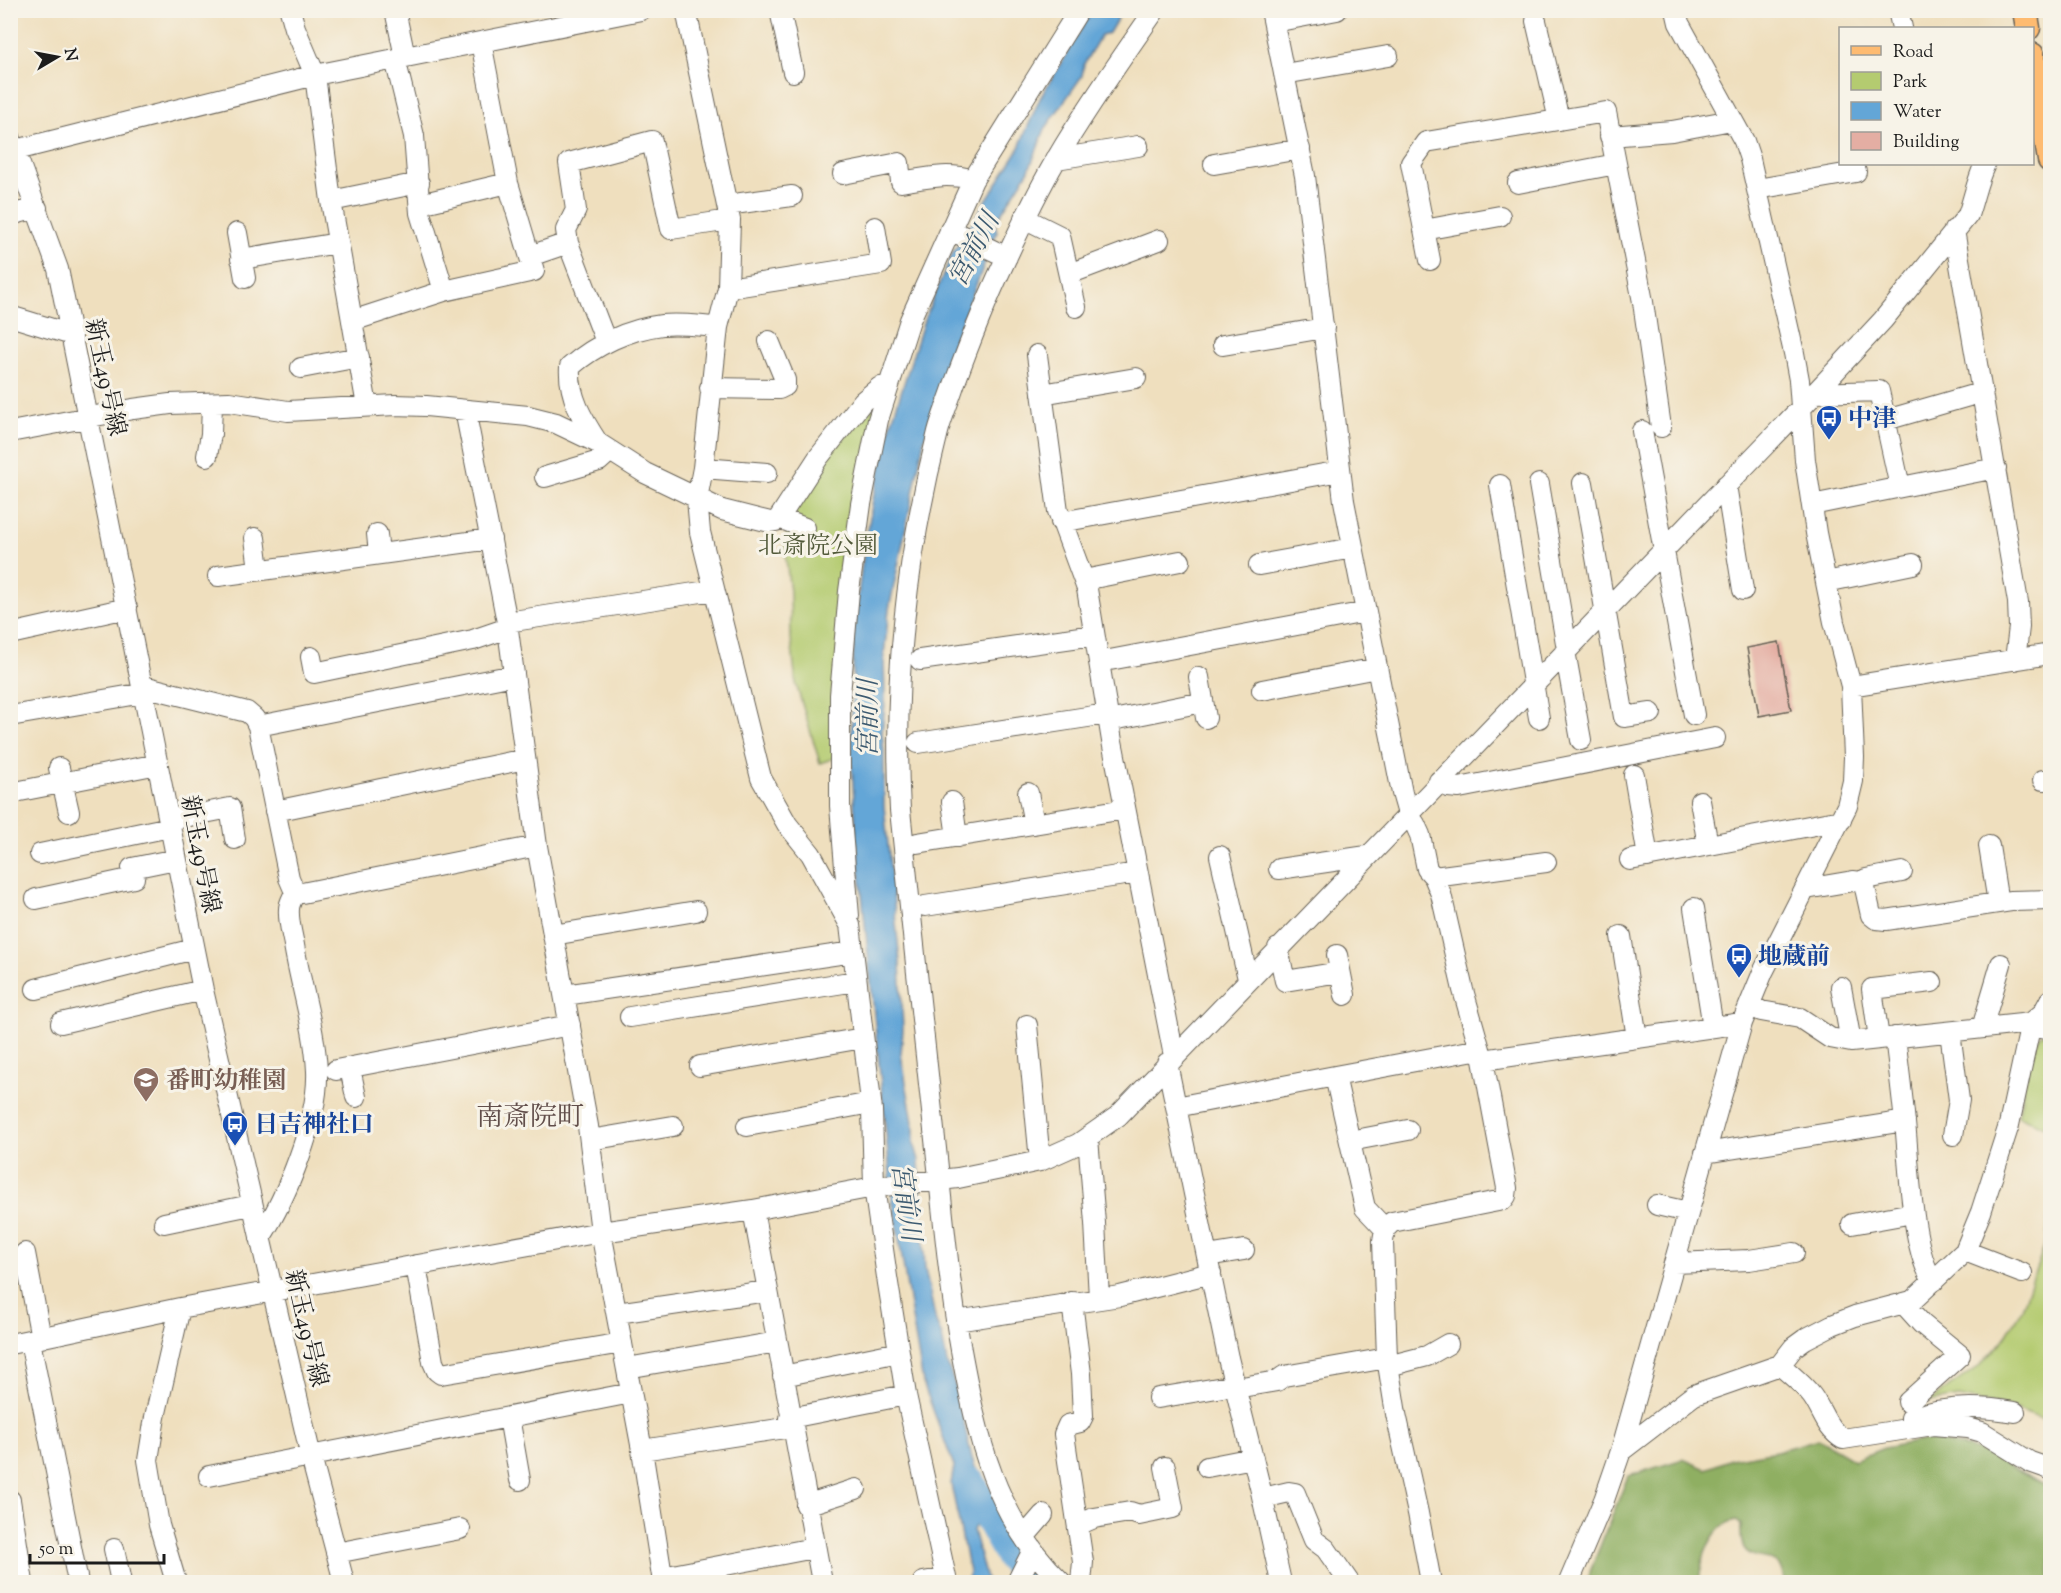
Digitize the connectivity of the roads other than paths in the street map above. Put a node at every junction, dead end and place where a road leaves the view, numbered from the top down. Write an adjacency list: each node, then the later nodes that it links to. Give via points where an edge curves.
1 (290, 10): 22 (street)
2 (395, 10): 18 (street)
3 (641, 10): 16 (street)
4 (686, 10): 46 (street)
5 (780, 10): 20 (street)
6 (1079, 10): 37 (street)
7 (1155, 10): 30 (street)
8 (1337, 10): 12 (street)
9 (1676, 10): 25 (street, via 1679,23)
10 (1898, 10): 14 (street)
11 (2025, 10): 15 (main road)
12 (1272, 16): 21 (street)
13 (1536, 21): 24 (street)
14 (1902, 27)
15 (2028, 27)
16 (481, 42): 18 (street); 39 (street)
17 (1388, 56): 21 (street)
18 (400, 58): 22 (street); 38 (street)
19 (2034, 67): 23 (main road)
20 (793, 72)
21 (1284, 74): 29 (street)
22 (315, 75): 27 (street); 43 (street)
23 (2042, 114): 31 (main road)
24 (1559, 120): 26 (street, via 1606,112); 51 (street, via 1426,142 1411,163)
25 (1732, 120): 26 (street, via 1672,131); 41 (street, via 1744,141)
26 (1610, 136): 33 (street)
27 (12, 142): 45 (street, 新玉49号線)
28 (1138, 146): 30 (street)
29 (1300, 148): 32 (street); 68 (street)
30 (1056, 159): 49 (street)
31 (2050, 160)
32 (1214, 164)
33 (1616, 164): 40 (street); 110 (street, via 1643,302)
34 (1984, 165): 52 (street, via 1968,215)
35 (1856, 172): 41 (street)
36 (843, 174): 37 (street, via 899,163 901,182 941,175)
37 (973, 180): 54 (street)
38 (418, 183): 43 (street); 44 (street)
39 (508, 183): 44 (street); 58 (street)
40 (1518, 183)
41 (1757, 189): 84 (street, via 1794,352)
42 (792, 195): 46 (street)
43 (331, 201): 56 (street)
44 (420, 204): 63 (street)
45 (37, 208): 47 (street); 69 (street, 新玉49号線, via 58,269)
46 (728, 213): 57 (street, via 671,229 652,141 569,163 576,210 566,230); 62 (street)
47 (10, 215)
48 (1500, 216): 51 (street)
49 (1024, 218): 59 (street); 61 (street, via 1060,236)
50 (875, 227): 62 (street, via 881,264)
51 (1424, 230): 60 (street)
52 (1954, 230): 79 (street); 80 (street, via 1883,320)
53 (237, 232): 56 (street, via 243,268)
54 (953, 232): 59 (street); 78 (street, via 910,320)
55 (1159, 240): 61 (street, via 1132,240)
56 (338, 243): 66 (street)
57 (568, 243): 58 (street); 71 (street)
58 (530, 256): 63 (street, via 534,271)
59 (1004, 256): 235 (street, via 939,431 921,508 901,649 906,703 897,759 900,810 938,1077)
60 (1430, 260)
61 (1069, 274): 64 (street)
62 (728, 288): 67 (street)
63 (444, 291): 66 (street)
64 (1076, 307)
65 (10, 316): 69 (street)
66 (352, 321): 74 (street)
67 (718, 327): 71 (street, via 664,324); 77 (street)
68 (1324, 328): 72 (street); 93 (street)
69 (72, 335): 86 (street, 新玉49号線)
70 (769, 340): 77 (street, via 785,386)
71 (606, 342): 89 (street, via 570,367 569,381 580,415)
72 (1223, 345)
73 (1037, 355): 81 (street)
74 (359, 357): 75 (street); 83 (street)
75 (300, 368)
76 (1136, 378): 81 (street)
77 (710, 388): 91 (street)
78 (888, 388): 103 (street, via 880,387 864,401 818,458); 189 (street, via 861,504 840,695 840,806)
79 (1983, 392): 87 (street); 92 (street)
80 (1815, 393): 84 (street); 87 (street, via 1879,391)
81 (1042, 394): 104 (street)
82 (213, 403): 83 (street, via 251,404 288,411); 86 (street, via 170,404); 90 (street)
83 (368, 406): 85 (street)
84 (1801, 408): 99 (street); 102 (street)
85 (465, 410): 89 (street, via 556,423); 108 (street)
86 (88, 416): 88 (street); 121 (street, 新玉49号線)
87 (1886, 420): 100 (street)
88 (10, 432)
89 (604, 447): 95 (street, via 599,461); 101 (street)
90 (207, 456)
91 (703, 468): 94 (street); 101 (street)
92 (1996, 468): 100 (street); 131 (street, via 2019,602)
93 (1340, 471): 104 (street); 109 (street)
94 (767, 473)
95 (545, 477)
96 (1583, 483): 122 (street)
97 (1539, 484): 127 (street, via 1554,520)
98 (1500, 485): 136 (street)
99 (1726, 485): 110 (street); 120 (street)
100 (1900, 487): 102 (street)
101 (698, 499): 103 (street, via 760,522); 119 (street, via 700,532)
102 (1812, 505): 118 (street)
103 (779, 518): 105 (street)
104 (1061, 522): 117 (street)
105 (805, 528)
106 (377, 534): 111 (street)
107 (255, 538): 115 (street)
108 (491, 539): 111 (street); 124 (street)
109 (1353, 548): 114 (street); 123 (street)
110 (1665, 548): 122 (street); 141 (street, via 1691,649)
111 (379, 554): 115 (street)
112 (1180, 561): 117 (street)
113 (1913, 564): 118 (street)
114 (1259, 565)
115 (259, 570): 116 (street)
116 (218, 576)
117 (1084, 580): 126 (street)
118 (1826, 582): 137 (street)
119 (714, 590): 124 (street); 189 (street, via 761,778 787,824 811,854)
120 (1743, 590)
121 (128, 608): 125 (street); 138 (street, 新玉49号線)
122 (1605, 611): 127 (street); 140 (street, via 1624,717)
123 (1366, 612): 132 (street); 133 (street)
124 (507, 625): 129 (street, via 473,640 314,673); 134 (street)
125 (10, 634)
126 (1094, 635): 130 (street); 132 (street)
127 (1566, 650): 136 (street); 147 (street)
128 (2050, 654): 131 (street)
129 (311, 657)
130 (920, 660)
131 (2015, 660): 137 (street)
132 (1099, 662): 143 (street)
133 (1377, 668): 139 (street); 161 (street)
134 (514, 675): 145 (street); 149 (street)
135 (1199, 677): 143 (street, via 1205,710)
136 (1534, 683): 144 (street); 152 (street)
137 (1851, 686): 162 (street, via 1853,781)
138 (143, 690): 142 (street); 145 (street, via 247,712); 150 (street, 新玉49号線)
139 (1262, 690)
140 (1651, 713)
141 (1694, 715)
142 (10, 716)
143 (1108, 717): 148 (street, via 1023,736); 158 (street)
144 (1539, 718)
145 (258, 726): 159 (street)
146 (1715, 738): 152 (street, via 1459,788)
147 (1581, 740)
148 (930, 746)
149 (525, 759): 159 (street); 169 (street)
150 (158, 764): 151 (street); 163 (street, 新玉49号線)
151 (61, 776): 154 (street); 160 (street)
152 (1439, 781): 161 (street)
153 (1641, 782): 168 (street, via 1639,858)
154 (10, 793)
155 (1028, 793): 164 (street)
156 (1700, 801): 168 (street)
157 (952, 802): 165 (street)
158 (1125, 809): 164 (street); 178 (street)
159 (275, 811): 182 (street)
160 (69, 812)
161 (1408, 814): 173 (street); 179 (street, via 1415,824 1427,869)
162 (1841, 820): 168 (street); 181 (street)
163 (170, 824): 166 (street, via 230,808); 171 (street); 174 (street, 新玉49号線)
164 (1034, 824): 165 (street)
165 (957, 837): 167 (street)
166 (235, 839)
167 (917, 843)
168 (1708, 845)
169 (537, 846): 182 (street); 190 (street)
170 (1989, 846): 185 (street)
171 (40, 854)
172 (1221, 856): 196 (street)
173 (1367, 856): 175 (street); 192 (street)
174 (176, 859): 183 (street, via 132,868 134,878); 193 (street, 新玉49号線)
175 (1289, 862)
176 (1546, 862): 179 (street)
177 (1902, 872): 180 (street)
178 (1137, 873): 186 (street, via 1052,877 947,894); 219 (street)
179 (1434, 877): 218 (street)
180 (1861, 882): 181 (street); 185 (street, via 1871,915 1876,919)
181 (1806, 889): 204 (street, via 1763,972)
182 (295, 892): 246 (street, via 289,911 317,1075 305,1141 275,1214)
183 (36, 899)
184 (2050, 900): 185 (street)
185 (1998, 903)
186 (925, 906)
187 (1694, 908): 211 (street)
188 (696, 911): 190 (street)
189 (850, 925): 194 (street)
190 (553, 934): 202 (street)
191 (1621, 936): 215 (street)
192 (1278, 948): 196 (street); 203 (street, via 1285,981 1339,963)
193 (194, 949): 200 (street); 201 (street, 新玉49号線)
194 (853, 952): 197 (street); 202 (street)
195 (2001, 964): 212 (street)
196 (1248, 979): 219 (street)
197 (856, 981): 206 (street); 214 (street)
198 (1932, 982): 216 (street, via 1872,989)
199 (1841, 987): 217 (street)
200 (36, 989)
201 (202, 990): 207 (street); 237 (street, 新玉49号線)
202 (565, 995): 210 (street)
203 (1345, 995)
204 (1751, 1005): 208 (street); 217 (street, via 1761,1011 1800,1018 1830,1038)
205 (2045, 1016): 212 (street); 248 (street)
206 (630, 1017)
207 (61, 1023)
208 (1742, 1023): 211 (street); 233 (street)
209 (1027, 1024): 234 (street)
210 (570, 1025): 222 (street, via 343,1069); 231 (street)
211 (1713, 1027): 215 (street)
212 (1982, 1028): 213 (street)
213 (1950, 1032): 216 (street); 229 (street, via 1959,1100)
214 (863, 1038): 220 (street); 223 (street)
215 (1638, 1038): 218 (street)
216 (1887, 1038): 217 (street); 225 (street)
217 (1851, 1041)
218 (1482, 1054): 221 (street); 244 (street, via 1506,1196 1503,1200 1392,1222)
219 (1171, 1060): 224 (street); 230 (street, via 1118,1116)
220 (700, 1066)
221 (1335, 1076): 224 (street); 232 (street)
222 (356, 1096)
223 (871, 1103): 227 (street); 236 (street)
224 (1176, 1107): 252 (street)
225 (1905, 1121): 233 (street); 241 (street)
226 (673, 1126): 231 (street)
227 (747, 1126)
228 (1408, 1130): 232 (street)
229 (1953, 1135)
230 (1088, 1138): 234 (street); 258 (street)
231 (590, 1140): 245 (street)
232 (1350, 1141): 244 (street, via 1365,1208)
233 (1705, 1153): 240 (street)
234 (1040, 1161): 235 (street)
235 (936, 1179): 236 (street); 263 (street)
236 (878, 1187): 239 (street); 268 (street)
237 (251, 1205): 242 (street); 246 (street, 新玉49号線)
238 (1657, 1205): 240 (street)
239 (753, 1210): 245 (street); 257 (street)
240 (1688, 1212): 251 (street)
241 (1914, 1213): 243 (street); 255 (street, via 1927,1274)
242 (164, 1223)
243 (1852, 1224)
244 (1385, 1229): 269 (street)
245 (601, 1232): 253 (street); 262 (street)
246 (260, 1238): 256 (street, 新玉49号線)
247 (1244, 1250): 252 (street)
248 (1965, 1251): 254 (street); 255 (street)
249 (25, 1253): 264 (street)
250 (1794, 1253): 251 (street, via 1749,1260)
251 (1674, 1263): 283 (street)
252 (1209, 1265): 258 (street, via 1120,1296); 273 (street)
253 (416, 1266): 256 (street); 266 (street, via 433,1362 441,1374)
254 (2022, 1273)
255 (1934, 1281): 260 (street)
256 (272, 1291): 261 (street); 284 (street, 新玉49号線)
257 (767, 1291): 262 (street); 265 (street)
258 (1099, 1298): 259 (street)
259 (1072, 1302): 263 (street); 296 (street, via 1083,1416 1080,1422 1068,1425 1064,1434)
260 (1903, 1304): 270 (street, via 1832,1325 1800,1343); 277 (street, via 1960,1355)
261 (180, 1308): 264 (street); 307 (street, via 148,1460 159,1525)
262 (617, 1313): 266 (street)
263 (956, 1321): 299 (street, via 982,1446 1006,1507)
264 (27, 1341): 305 (street)
265 (777, 1342): 271 (street); 272 (street)
266 (622, 1343): 271 (street)
267 (1448, 1344): 269 (street, via 1427,1356)
268 (899, 1352): 272 (street); 275 (street)
269 (1388, 1362): 273 (street); 316 (street)
270 (1780, 1365): 281 (street, via 1813,1398 1835,1434 1854,1438); 283 (street, via 1694,1395)
271 (627, 1368): 274 (street)
272 (783, 1376): 280 (street)
273 (1235, 1386): 276 (street); 285 (street)
274 (632, 1393): 279 (street); 282 (street)
275 (906, 1395): 280 (street); 303 (street)
276 (1158, 1398)
277 (1908, 1402)
278 (2015, 1412): 281 (street, via 1967,1407 1923,1414)
279 (509, 1417): 284 (street); 290 (street)
280 (791, 1422): 282 (street); 294 (street)
281 (1897, 1430): 287 (street, via 1933,1425 1968,1428)
282 (642, 1450): 302 (street)
283 (1621, 1451): 317 (street)
284 (311, 1457): 288 (street); 301 (street, 新玉49号線)
285 (1253, 1458): 286 (street); 292 (street)
286 (1206, 1467)
287 (2050, 1469)
288 (209, 1476)
289 (1173, 1478): 296 (street, via 1173,1508 1139,1515 1130,1512)
290 (520, 1480)
291 (856, 1489): 294 (street)
292 (1263, 1498): 314 (street); 315 (street, via 1295,1493 1314,1540 1326,1549)
293 (10, 1500): 304 (street)
294 (806, 1505): 298 (street)
295 (1043, 1515): 299 (street)
296 (1077, 1525): 313 (street, via 1083,1562)
297 (460, 1529): 301 (street)
298 (814, 1548): 302 (street); 309 (street)
299 (1029, 1548): 311 (street); 312 (street)
300 (114, 1549): 306 (street)
301 (336, 1553): 308 (street, 新玉49号線)
302 (663, 1580)
303 (946, 1580): 310 (street)
304 (24, 1582)
305 (78, 1582)
306 (121, 1582)
307 (176, 1582)
308 (344, 1582)
309 (822, 1582)
310 (923, 1582)
311 (1017, 1582)
312 (1061, 1582)
313 (1081, 1582)
314 (1281, 1582)
315 (1349, 1582)
316 (1431, 1582)
317 (1569, 1582)

